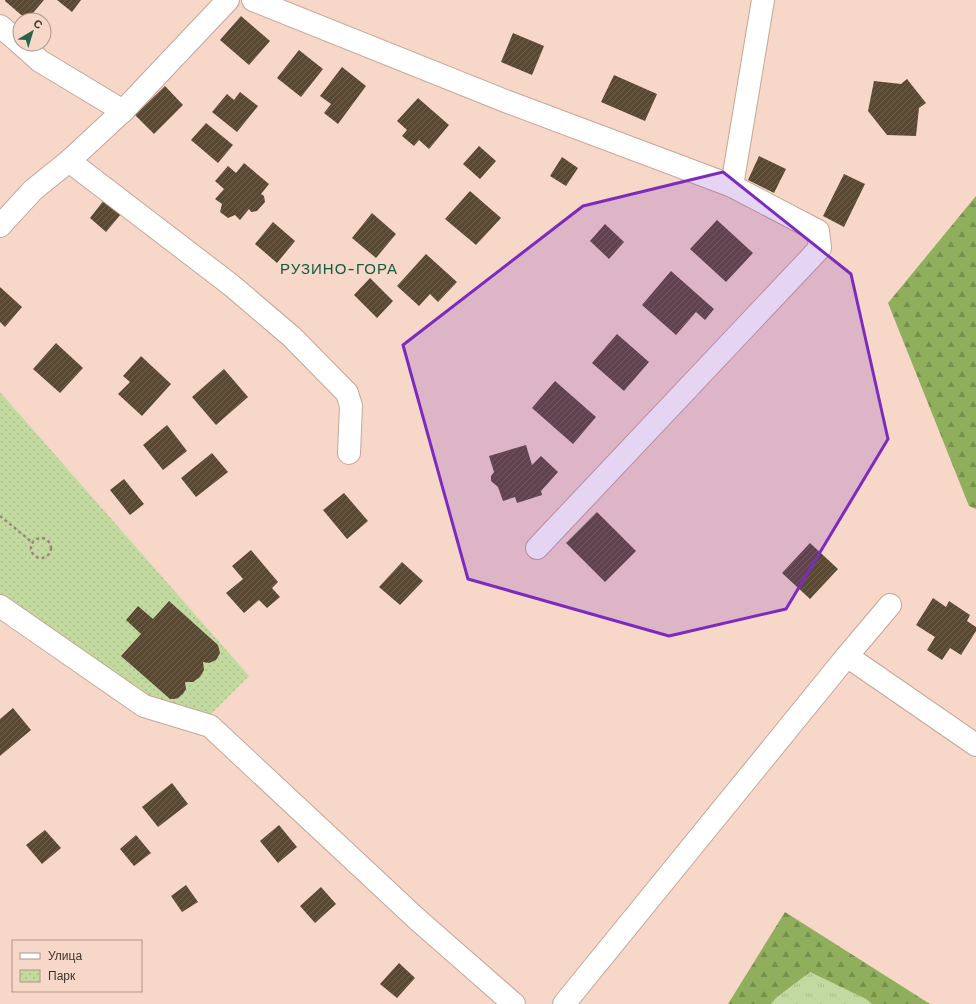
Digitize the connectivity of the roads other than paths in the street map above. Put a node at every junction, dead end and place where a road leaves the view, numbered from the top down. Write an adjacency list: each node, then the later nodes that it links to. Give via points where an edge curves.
1 (228, 0): 7 (street)
2 (253, 0): 9 (street, via 508,102)
3 (763, 0): 9 (street)
4 (0, 26): 5 (street)
5 (12, 37)
6 (29, 52): 7 (street)
7 (123, 111): 8 (street)
8 (69, 161): 10 (street, via 33,190); 11 (street, via 231,285 292,337 347,393 350,406)
9 (732, 186): 12 (street, via 818,231 820,248)
10 (0, 226)
11 (349, 453)
12 (537, 548)
13 (890, 605): 15 (street)
14 (0, 606): 17 (street, via 144,706 210,726 418,920)
15 (847, 656): 16 (street); 18 (street)
16 (976, 745)
17 (514, 1004)
18 (564, 1004)

